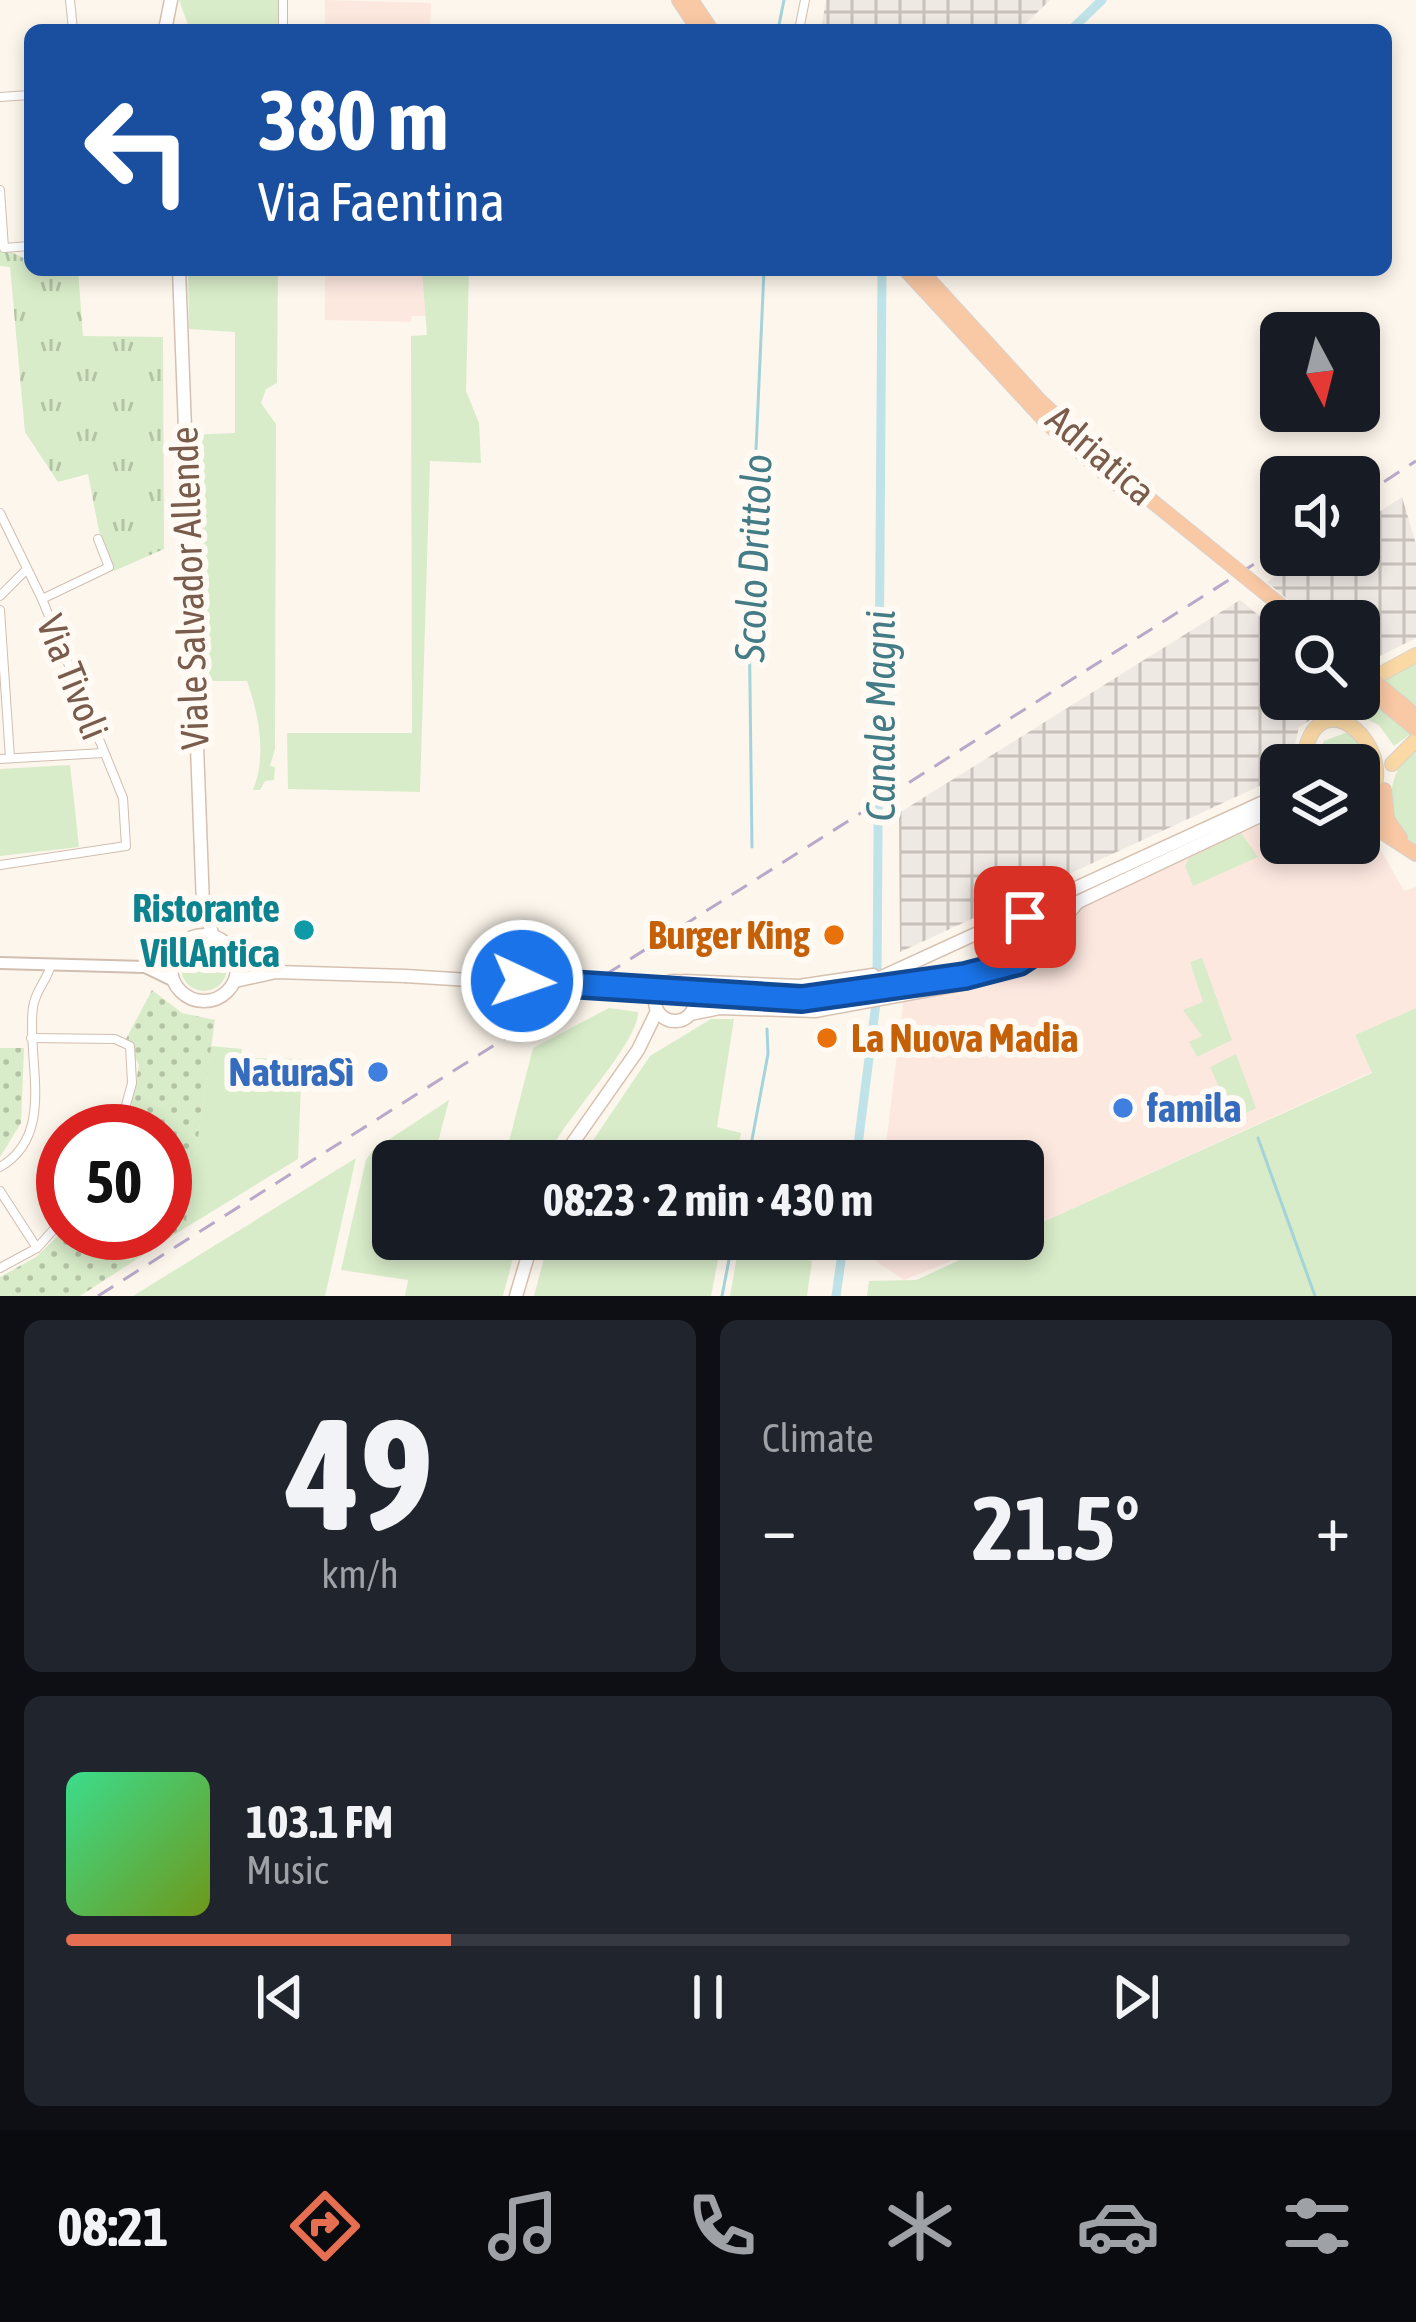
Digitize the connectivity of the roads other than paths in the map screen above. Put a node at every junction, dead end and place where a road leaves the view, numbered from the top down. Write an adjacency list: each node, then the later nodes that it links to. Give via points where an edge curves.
1 (0, 190): 2 (street, via 4,248)
2 (24, 246)
3 (179, 276): 34 (main road, Viale Salvador Allende)
4 (912, 276): 11 (highway, Adriatica, bridge, via 1048,424)
5 (925, 276): 12 (highway, Adriatica, bridge, via 1105,463)
6 (0, 513): 8 (street, Via Tivoli)
7 (98, 539): 10 (street, via 110,567)
8 (27, 568): 9 (street); 10 (street, Via Tivoli)
9 (0, 596)
10 (42, 599): 24 (street, Via Tivoli)
11 (1260, 600)
12 (1274, 600)
13 (0, 610): 25 (street)
14 (1416, 656): 15 (main road)
15 (1380, 675)
16 (1380, 686): 18 (highway, bridge)
17 (1380, 699): 21 (highway, bridge)
18 (1416, 716)
19 (1343, 720): 23 (main road, via 1316,733)
20 (1348, 720): 26 (main road, via 1378,731)
21 (1416, 729)
22 (1416, 740): 26 (main road)
23 (1312, 744)
24 (103, 753): 25 (street); 33 (street, Via Tivoli, via 123,798 126,846)
25 (5, 759)
26 (1392, 764): 27 (main road)
27 (1384, 790): 28 (main road); 32 (highway, via 1387,820)
28 (1380, 793)
29 (1260, 804): 35 (main road)
30 (1260, 816): 40 (main road, via 1078,902)
31 (1380, 831): 32 (highway)
32 (1411, 851)
33 (0, 865)
34 (203, 905): 38 (main road, Viale Salvador Allende); 39 (main road, Viale Salvador Allende)
35 (1019, 914): 36 (main road); 37 (main road)
36 (984, 931): 37 (main road, via 1018,923); 50 (main road)
37 (1038, 931): 40 (main road)
38 (213, 936): 39 (main road); 42 (main road)
39 (191, 937): 41 (main road)
40 (1037, 950): 50 (main road, via 962,984)
41 (173, 956): 45 (street); 49 (main road)
42 (236, 959): 46 (main road); 47 (main road)
43 (0, 963): 44 (street)
44 (51, 964): 45 (street); 54 (street, via 38,985)
45 (145, 967): 49 (street)
46 (277, 971): 47 (main road); 50 (main road, bridge, via 771,999)
47 (235, 981): 49 (main road, via 220,997 199,1001)
48 (684, 981): 50 (main road); 51 (main road, via 661,986); 52 (main road, via 694,996)
49 (174, 982)
50 (859, 991): 52 (main road, via 803,1012)
51 (656, 1011): 53 (main road); 55 (main road)
52 (690, 1014): 53 (main road)
53 (675, 1022): 55 (main road)
54 (31, 1038): 56 (street, via 130,1046); 58 (street, via 37,1102 27,1143)
55 (638, 1050): 57 (main road)
56 (126, 1104)
57 (573, 1140)
58 (0, 1167)
59 (0, 1191): 60 (street)
60 (36, 1246)
61 (36, 1249): 63 (street)
62 (526, 1260): 64 (main road)
63 (0, 1268)
64 (516, 1296)

